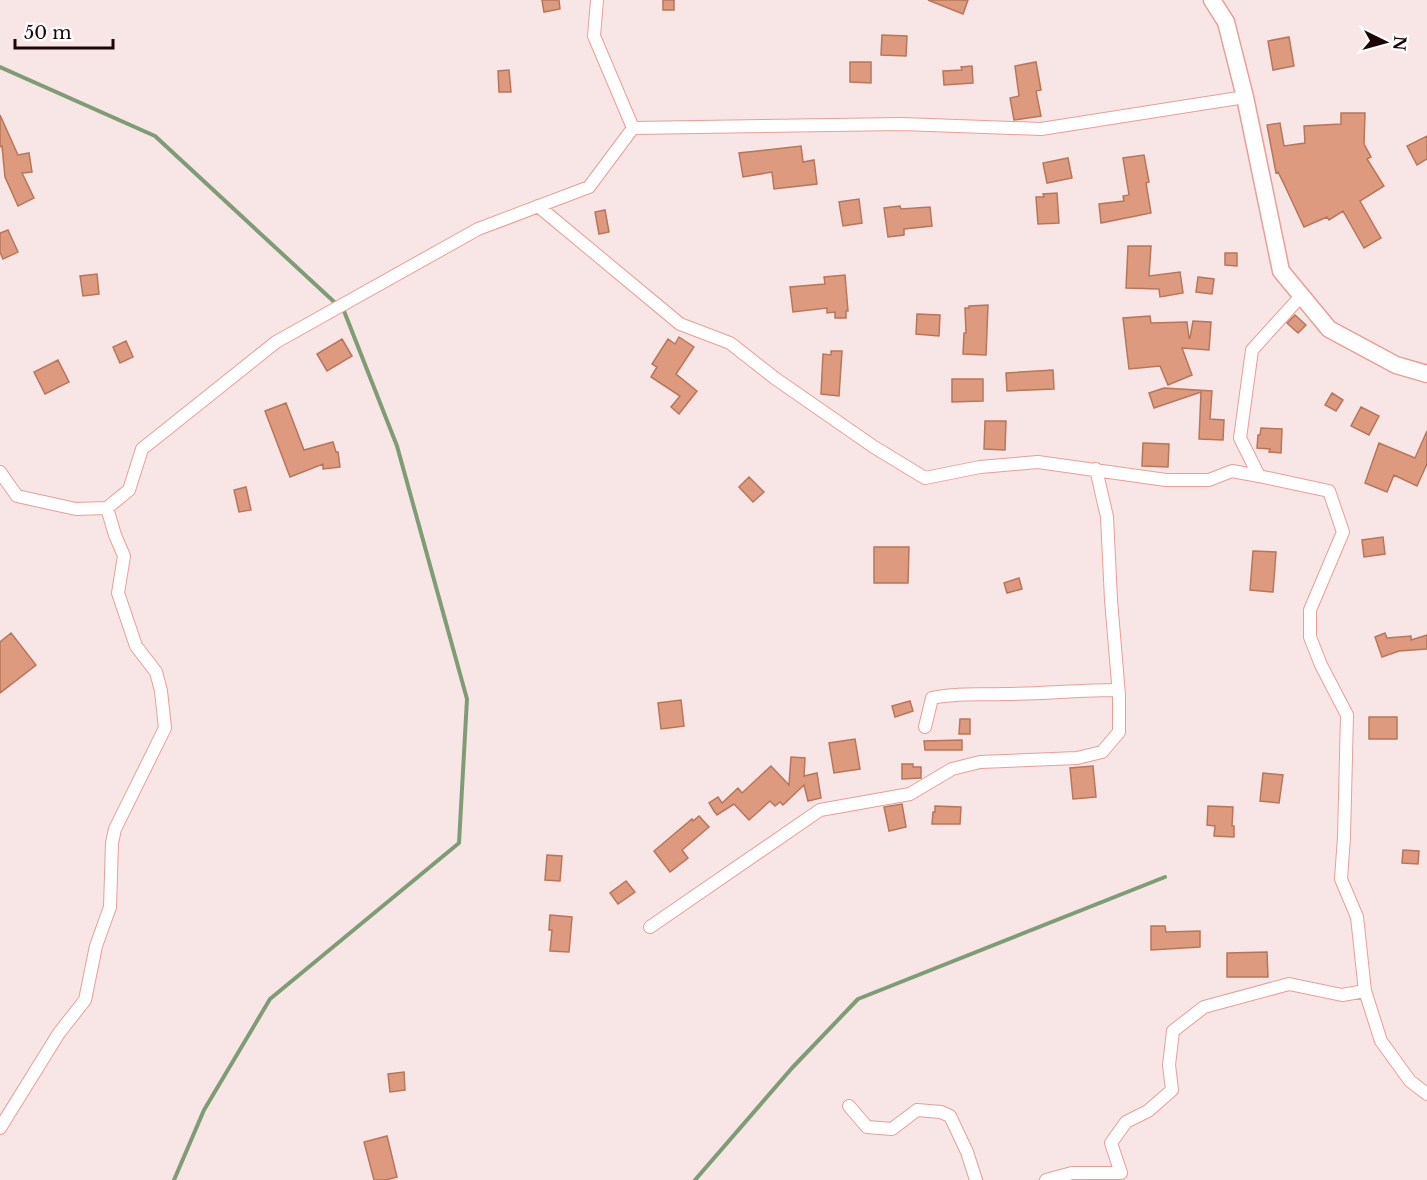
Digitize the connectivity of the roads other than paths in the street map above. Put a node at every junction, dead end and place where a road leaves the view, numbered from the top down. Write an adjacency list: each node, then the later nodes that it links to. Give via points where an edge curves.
1 (597, 0): 4 (street, via 594,36)
2 (1212, 0): 3 (street, via 1226,22)
3 (1245, 98): 4 (street, via 1041,129 902,124); 6 (street, via 1281,271)
4 (633, 128): 5 (street, via 589,187)
5 (538, 206): 8 (street, via 680,324 730,343 874,447 925,478 980,467 1038,462); 11 (street, via 478,229 276,342 142,449 129,490)
6 (1301, 296): 7 (street, via 1329,329 1395,365); 10 (street, via 1252,350 1240,438)
7 (1427, 374)
8 (1096, 469): 10 (street, via 1166,480 1209,480 1232,471); 12 (street, via 1107,517)
9 (0, 472): 11 (street, via 17,496 76,509)
10 (1259, 476): 15 (street, via 1329,491 1343,532 1310,610 1310,636 1347,715 1341,879 1357,917)
11 (107, 508): 18 (street, via 124,556 118,593 136,646 156,672 165,728 115,828 110,906 96,946 85,1000 59,1033)
12 (1118, 690): 13 (street, via 954,694 932,698); 14 (street, via 1119,732 1102,752 1077,758 980,762 952,769 910,794 820,810)
13 (925, 727)
14 (650, 927)
15 (1365, 991): 16 (street, via 1381,1041 1410,1081); 20 (street, via 1342,995 1289,984 1204,1007 1173,1031 1169,1065 1172,1090 1148,1112 1126,1122 1111,1143 1121,1173 1072,1173)
16 (1427, 1094)
17 (849, 1106): 19 (street, via 867,1127 892,1129 917,1110 950,1116)
18 (0, 1128)
19 (976, 1180)
20 (1046, 1180)

